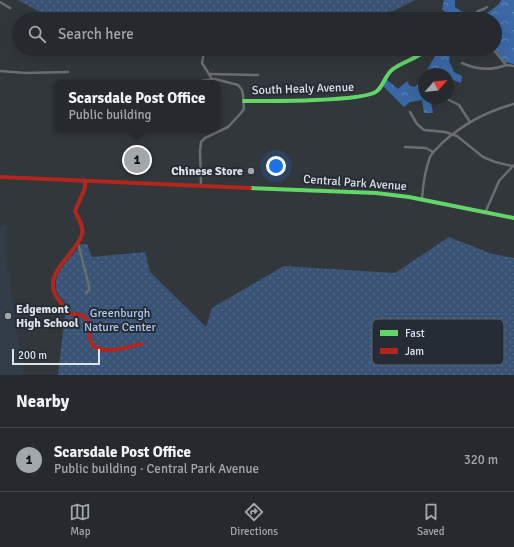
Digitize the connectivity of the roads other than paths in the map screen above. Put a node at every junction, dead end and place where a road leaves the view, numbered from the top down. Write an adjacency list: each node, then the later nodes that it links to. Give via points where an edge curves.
1 (0, 2): 3 (street)
2 (487, 7): 4 (street)
3 (10, 8)
4 (478, 12)
5 (203, 56): 13 (street, via 202,61)
6 (419, 56): 19 (main road, South Healy Avenue, via 394,68 387,74 377,91 363,96)
7 (499, 56): 9 (street)
8 (462, 63): 9 (street, via 488,69)
9 (506, 65): 10 (street)
10 (514, 66)
11 (0, 71): 12 (street)
12 (68, 72)
13 (209, 74): 14 (street); 15 (street)
14 (258, 74)
15 (212, 79): 16 (street); 17 (street)
16 (206, 80)
17 (216, 80)
18 (220, 81): 19 (street, via 238,86)
19 (244, 101): 24 (street, South Healy Avenue, via 244,110 230,125)
20 (454, 102): 23 (street, via 459,105)
21 (514, 104): 23 (street)
22 (410, 112): 26 (street, via 424,130)
23 (470, 122): 26 (street)
24 (220, 130)
25 (217, 132): 32 (street, South Healy Avenue, via 202,140)
26 (452, 134): 28 (street); 29 (street, via 483,157)
27 (405, 147): 28 (street, via 426,148)
28 (433, 152): 33 (street, via 426,171)
29 (513, 166): 34 (street, via 499,181)
30 (0, 177): 31 (main road, Central Park Avenue)
31 (85, 180): 32 (main road, Central Park Avenue); 36 (main road, via 75,211 82,226)
32 (200, 185): 33 (main road, Central Park Avenue, via 372,192)
33 (422, 200): 34 (main road, Central Park Avenue)
34 (485, 213): 35 (main road, Central Park Avenue)
35 (514, 218)
36 (78, 243): 37 (street, via 89,286); 38 (main road, via 57,269 53,285 55,294 69,314 82,315 86,318 90,341 94,346 110,350)
37 (86, 293)
38 (141, 344)

